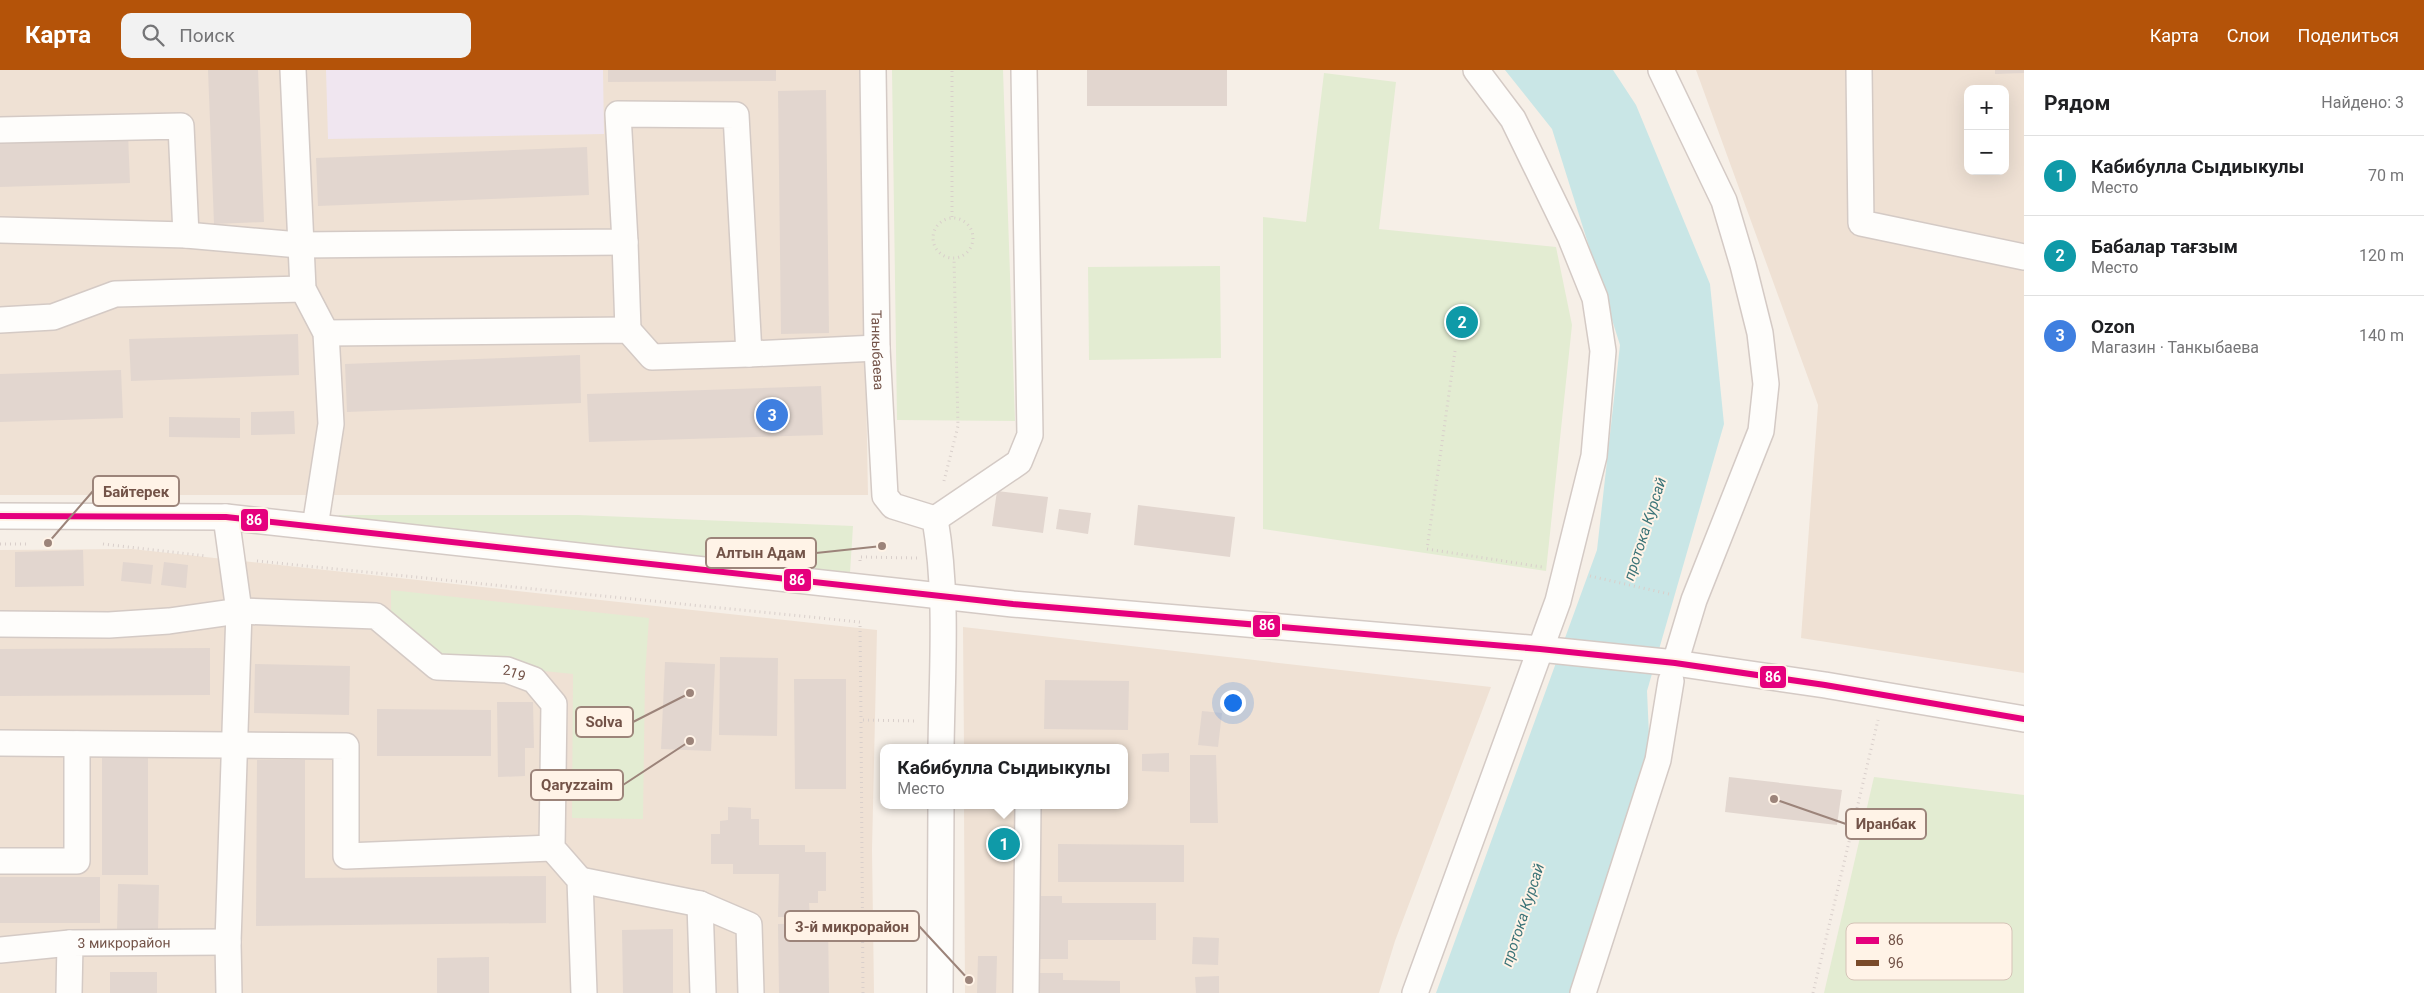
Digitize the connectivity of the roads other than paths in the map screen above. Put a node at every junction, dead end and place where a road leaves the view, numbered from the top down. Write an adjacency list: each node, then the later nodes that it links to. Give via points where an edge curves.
1 (293, 70): 11 (street)
2 (873, 70): 17 (street, Танкыбаева)
3 (1024, 70): 21 (street, via 1030,435 1019,462)
4 (1476, 70): 26 (street, via 1512,119 1570,236 1595,298 1602,351 1594,456 1567,571)
5 (1661, 70): 27 (street, via 1724,201 1760,333 1766,384 1761,431 1694,600)
6 (1859, 70): 12 (street, via 1861,224)
7 (0, 130): 9 (street, via 182,126)
8 (0, 230): 9 (street)
9 (186, 236): 11 (street)
10 (625, 242): 11 (street); 15 (street); 18 (street, via 618,114 736,115)
11 (299, 244): 13 (street)
12 (2024, 257)
13 (303, 289): 14 (street, via 115,294 52,318); 16 (street)
14 (0, 320)
15 (628, 330): 16 (street); 18 (street, via 652,357)
16 (326, 333): 22 (street, via 330,424)
17 (877, 348): 18 (street); 21 (street, Танкыбаева, via 885,496 893,506)
18 (749, 354)
19 (0, 516): 20 (street)
20 (226, 518): 22 (street); 24 (street)
21 (935, 520): 23 (street, via 941,554)
22 (315, 527): 23 (street)
23 (942, 596): 26 (street); 32 (street)
24 (238, 612): 25 (street, 219, via 109,625); 31 (street); 35 (street, 219, via 376,616 437,667 507,670 534,680 554,704)
25 (0, 624)
26 (1540, 649): 27 (street); 49 (street)
27 (1673, 672): 28 (street, via 1884,695); 50 (street, via 1658,760)
28 (2024, 719)
29 (0, 743): 30 (street)
30 (77, 744): 31 (street); 36 (street, via 77,860)
31 (233, 744): 35 (street, via 346,746 346,856); 39 (street)
32 (941, 744)
33 (941, 809): 47 (street)
34 (1028, 809): 48 (street)
35 (552, 848): 37 (street)
36 (0, 861)
37 (580, 880): 38 (street); 44 (street)
38 (700, 904): 45 (street); 46 (street, via 749,926)
39 (228, 942): 40 (street, 3 микрорайон); 43 (street)
40 (70, 943): 41 (street); 42 (street, 3 микрорайон)
41 (0, 950)
42 (69, 993)
43 (229, 993)
44 (584, 993)
45 (702, 993)
46 (751, 993)
47 (940, 993)
48 (1026, 993)
49 (1415, 993)
50 (1583, 993)

